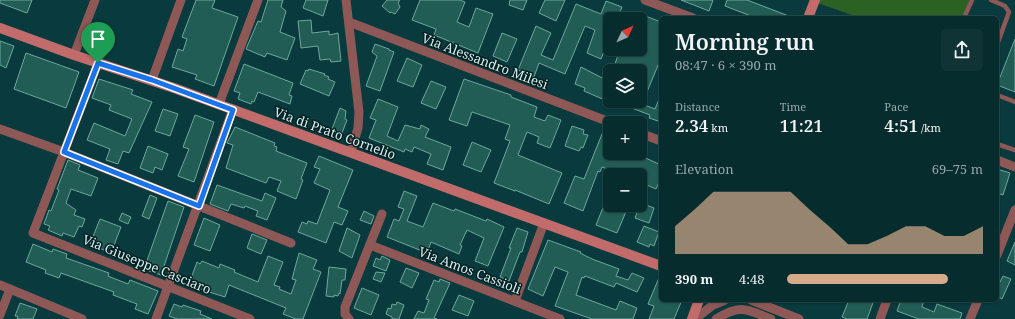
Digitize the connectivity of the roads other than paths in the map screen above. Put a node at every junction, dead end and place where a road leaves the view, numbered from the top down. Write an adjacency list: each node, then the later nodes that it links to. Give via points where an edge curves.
1 (95, 0): 17 (street)
2 (181, 0): 19 (street)
3 (258, 0): 22 (street)
4 (346, 0): 12 (street)
5 (815, 0): 10 (street)
6 (972, 0): 11 (lane)
7 (991, 0): 15 (lane, via 1008,8)
8 (651, 1): 9 (street)
9 (688, 16)
10 (809, 16)
11 (965, 16)
12 (349, 22): 24 (street, Via Alessandro Milesi); 31 (street, via 359,116)
13 (0, 28): 17 (street, Via di Prato Cornelio)
14 (999, 28): 15 (lane)
15 (1002, 29): 16 (lane)
16 (999, 39)
17 (74, 55): 18 (street, Via di Prato Cornelio)
18 (98, 63): 19 (street, Via di Prato Cornelio); 30 (street)
19 (152, 80): 22 (street, Via di Prato Cornelio)
20 (999, 96): 21 (lane)
21 (1015, 102)
22 (219, 104): 23 (street, Via di Prato Cornelio)
23 (233, 110): 31 (street, Via di Prato Cornelio); 34 (street)
24 (603, 120)
25 (0, 129): 30 (street)
26 (647, 136): 27 (street)
27 (659, 140)
28 (999, 145): 29 (lane)
29 (1015, 150)
30 (64, 152): 34 (street); 43 (street, Via Giuseppe Casciaro, via 33,233)
31 (351, 152): 37 (street, Via di Prato Cornelio)
32 (999, 161): 33 (street)
33 (1015, 167)
34 (199, 206): 39 (street); 43 (street)
35 (1015, 210): 38 (street)
36 (382, 214): 40 (street)
37 (544, 223): 41 (street, Via di Prato Cornelio); 45 (street)
38 (1000, 237)
39 (291, 243)
40 (370, 245): 45 (street, Via Amos Cassioli); 56 (street, via 344,309)
41 (659, 265)
42 (0, 285): 44 (street)
43 (169, 286): 54 (street); 55 (street, Via Giuseppe Casciaro)
44 (10, 289): 51 (street); 53 (street)
45 (515, 301): 57 (street, Via Amos Cassioli)
46 (698, 302): 58 (street)
47 (720, 302): 58 (street)
48 (755, 302): 52 (street)
49 (886, 302): 62 (street)
50 (977, 302): 63 (street)
51 (0, 315)
52 (781, 316): 61 (street)
53 (82, 319)
54 (156, 319)
55 (250, 319)
56 (349, 319)
57 (560, 319)
58 (693, 319)
59 (716, 319): 60 (street, via 733,310 743,309)
60 (771, 319)
61 (799, 319)
62 (880, 319)
63 (970, 319)

